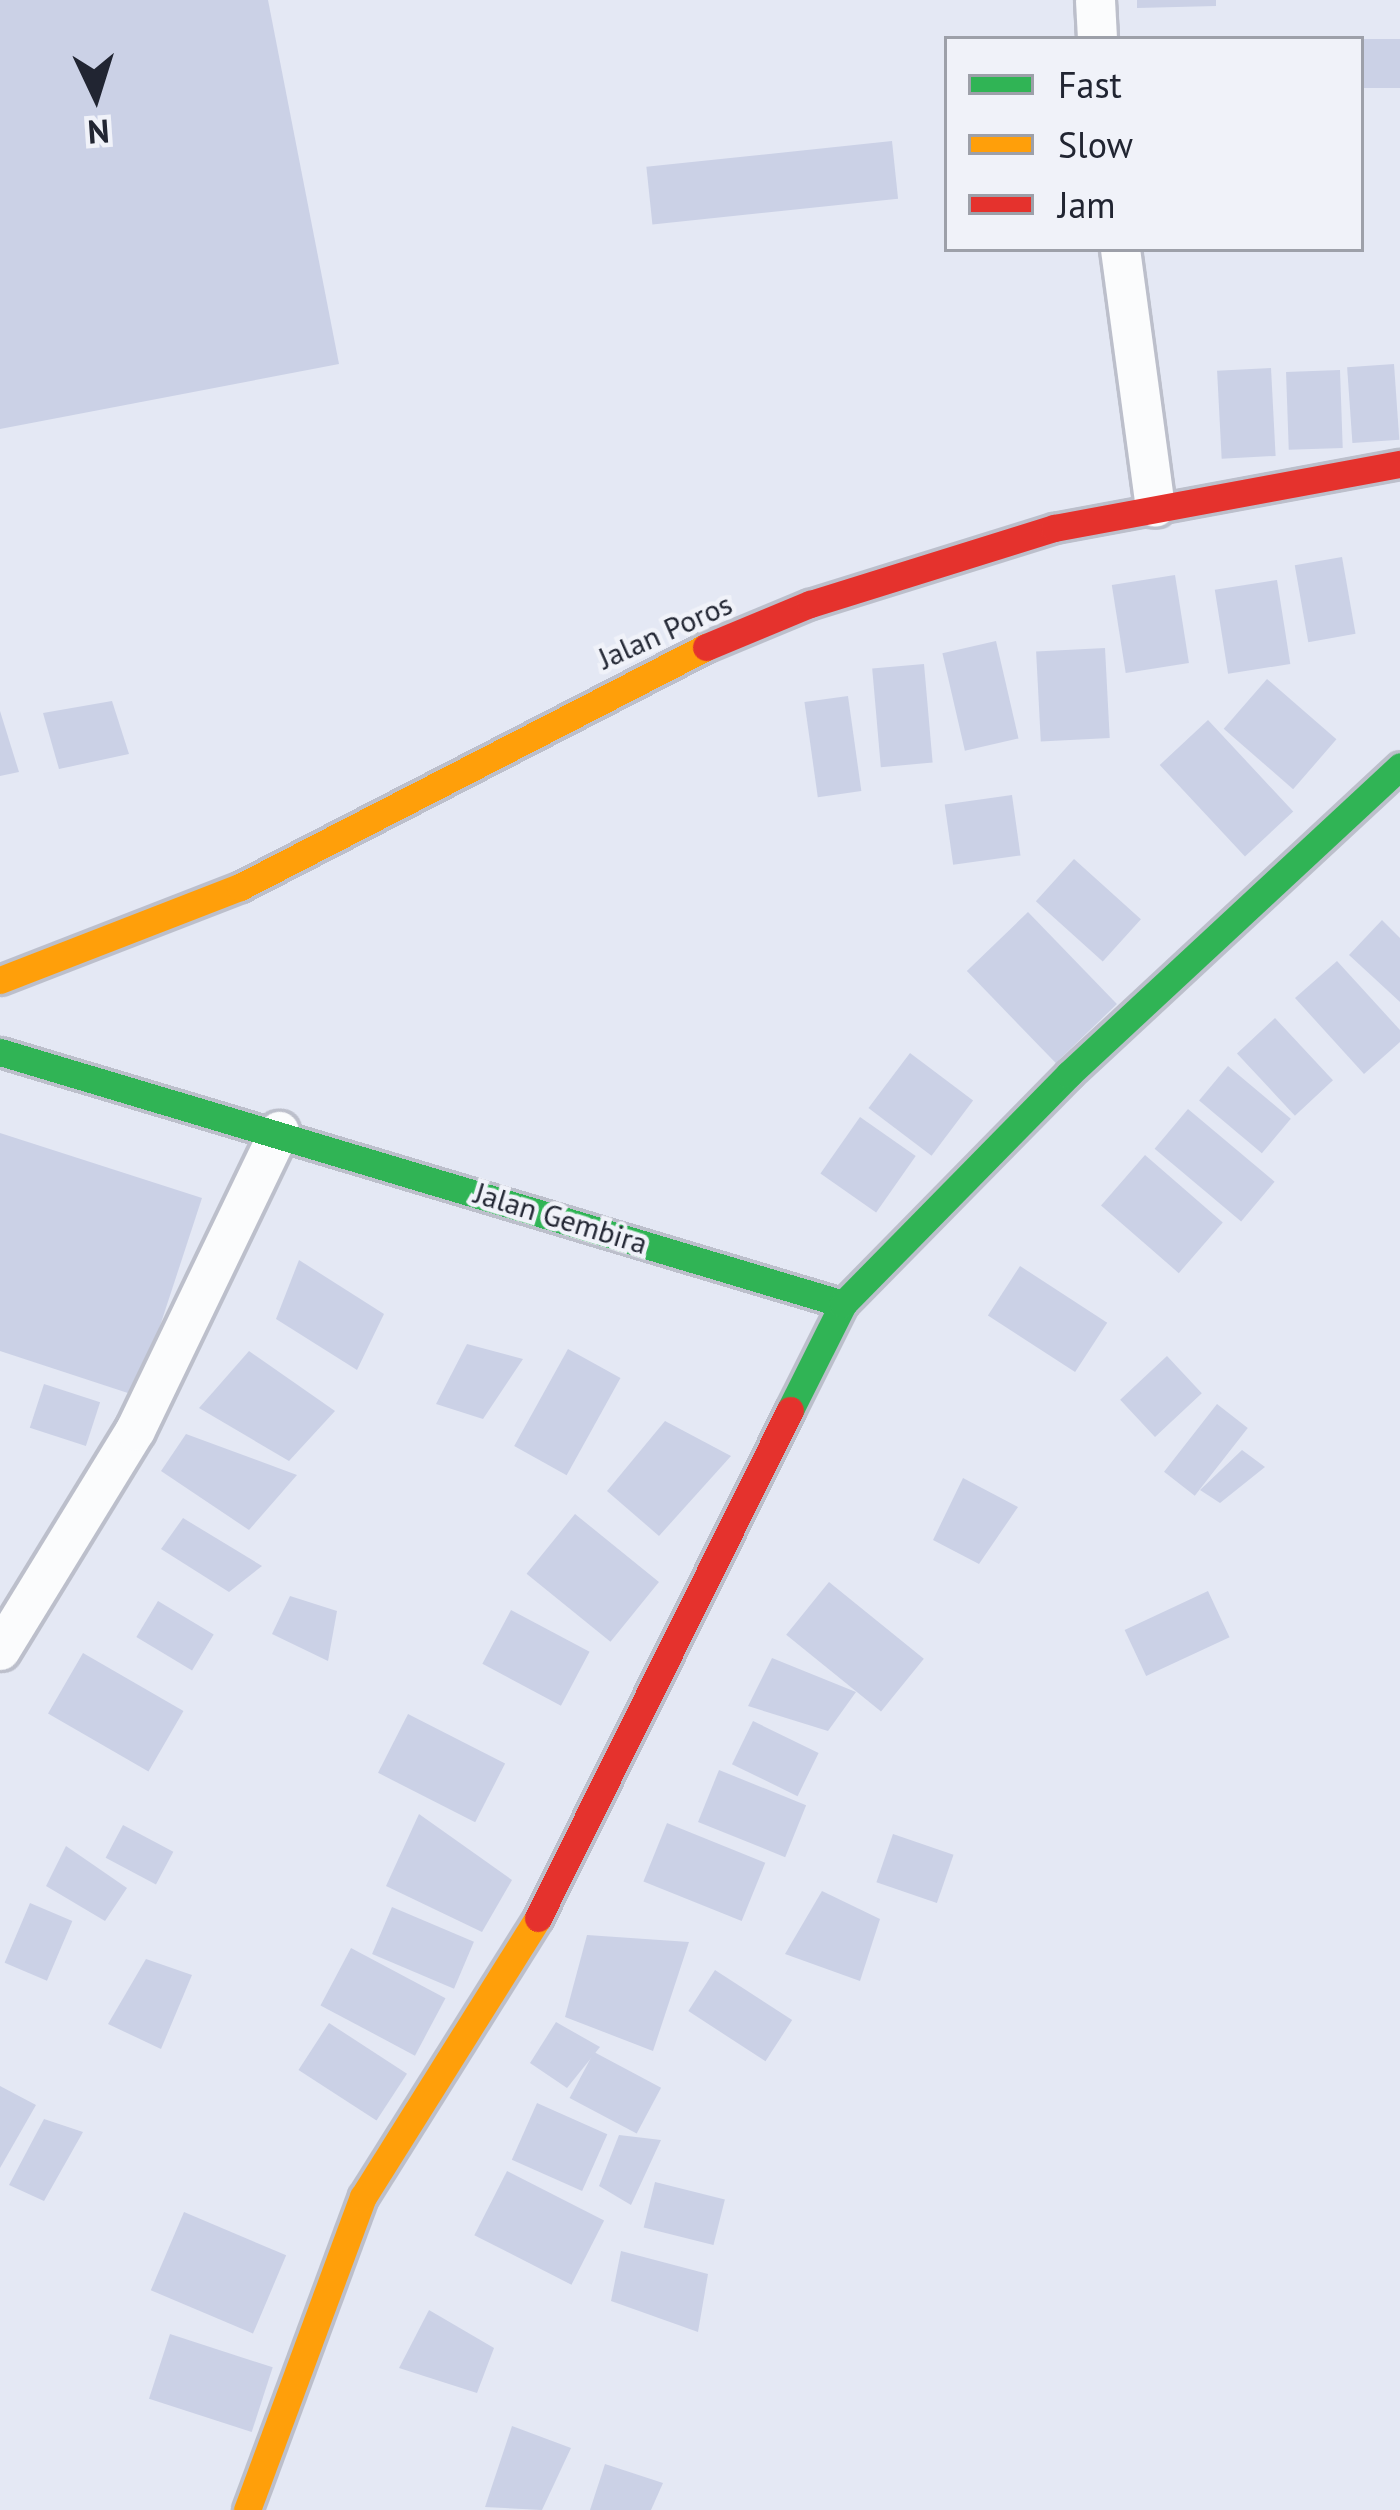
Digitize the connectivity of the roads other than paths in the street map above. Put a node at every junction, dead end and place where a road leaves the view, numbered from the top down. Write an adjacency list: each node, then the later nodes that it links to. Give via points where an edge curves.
1 (1095, 0): 2 (street)
2 (1097, 36)
3 (1120, 252): 5 (street)
4 (1400, 464): 5 (street, Jalan Poros)
5 (1155, 507): 7 (street, Jalan Poros, via 993,543 810,604 666,664 240,887)
6 (1400, 766): 10 (street, via 1069,1074)
7 (0, 980)
8 (0, 1052): 9 (street, Jalan Gembira)
9 (279, 1131): 10 (street, Jalan Gembira); 11 (street, via 135,1430)
10 (843, 1304): 12 (street, via 514,1966 363,2197)
11 (0, 1650)
12 (247, 2510)

